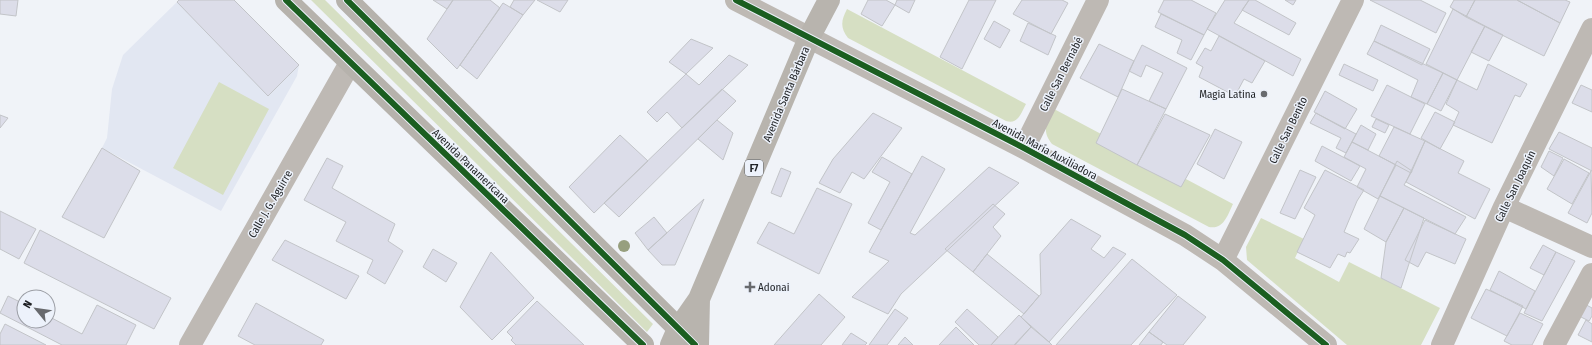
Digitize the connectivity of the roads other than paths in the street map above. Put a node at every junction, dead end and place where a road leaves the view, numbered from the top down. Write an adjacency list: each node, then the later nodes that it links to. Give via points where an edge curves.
1 (286, 0): 9 (main road, Avenida Panamericana)
2 (347, 0): 16 (main road)
3 (736, 0): 8 (street, Avenida María Auxiliadora)
4 (829, 0): 8 (highway, Avenida Santa Bárbara / F7)
5 (1098, 0): 10 (street, Calle San Bernabé)
6 (1353, 0): 13 (street, Calle San Benito)
7 (1592, 29): 11 (street, Calle San Joaquín)
8 (809, 38): 10 (street, Avenida María Auxiliadora); 15 (highway, Avenida Santa Bárbara / F7)
9 (350, 63): 17 (street, Calle J. G. Aguirre); 18 (main road, Avenida Panamericana)
10 (1024, 148): 13 (street, Avenida María Auxiliadora, via 1185,235)
11 (1504, 208): 12 (street); 21 (street, Calle San Joaquín)
12 (1592, 247)
13 (1223, 260): 20 (street, Avenida María Auxiliadora)
14 (1592, 274): 22 (street)
15 (699, 299): 16 (highway, F7); 19 (highway, F7)
16 (674, 337): 19 (main road)
17 (190, 345)
18 (642, 345)
19 (696, 345)
20 (1326, 345)
21 (1442, 345)
22 (1554, 345)

